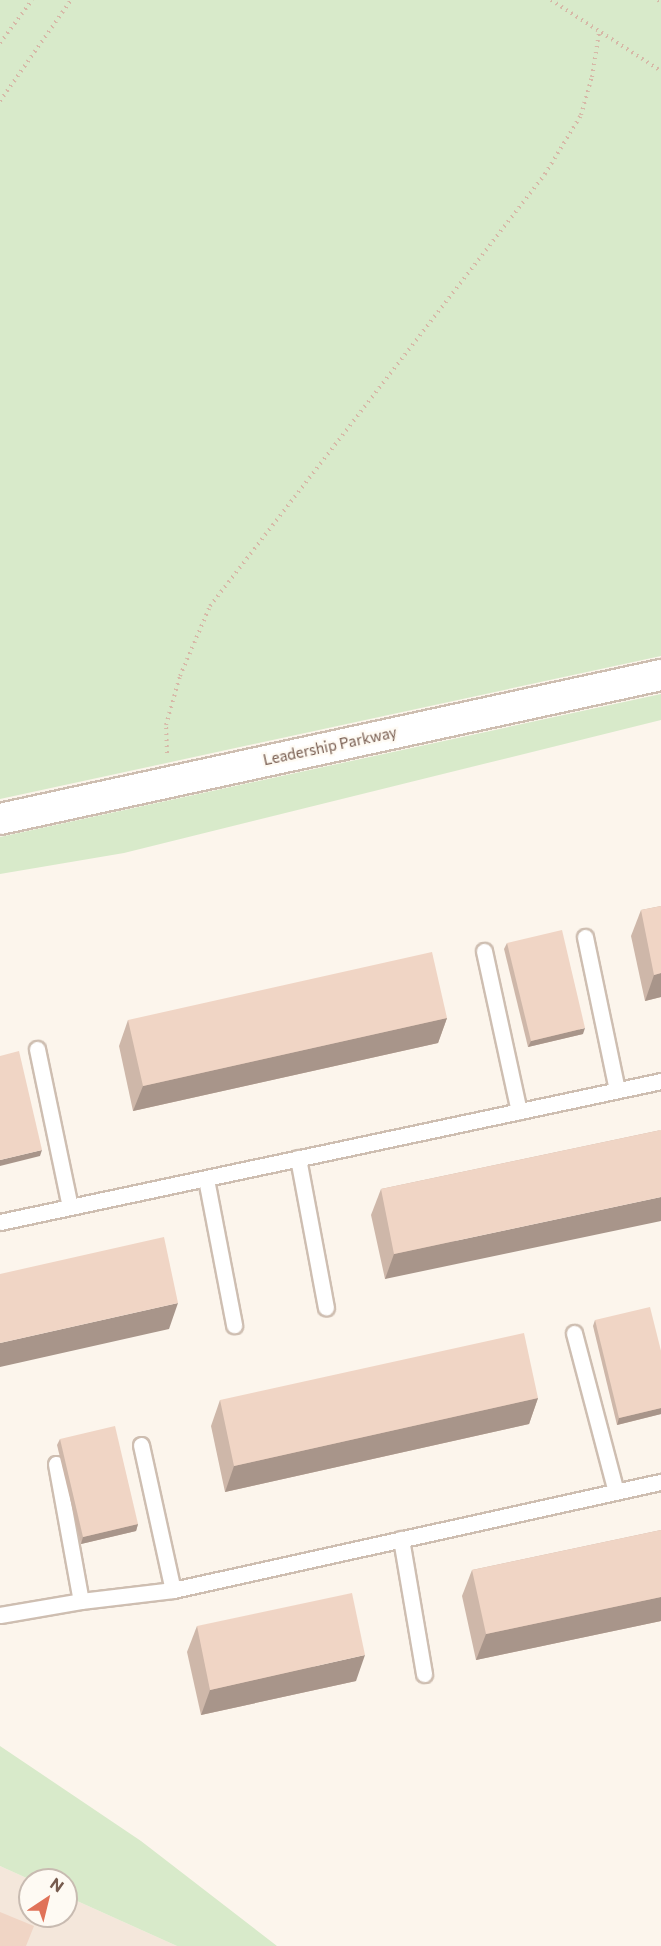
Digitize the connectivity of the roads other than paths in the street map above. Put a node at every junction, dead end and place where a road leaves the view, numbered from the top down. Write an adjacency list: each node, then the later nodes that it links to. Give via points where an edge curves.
1 (661, 675): 2 (street, Leadership Parkway)
2 (0, 819)
3 (585, 937): 7 (lane)
4 (484, 951): 8 (lane)
5 (37, 1049): 11 (lane)
6 (661, 1081): 7 (lane)
7 (616, 1090): 8 (lane)
8 (519, 1111): 9 (lane)
9 (298, 1158): 10 (lane); 13 (lane)
10 (206, 1179): 11 (lane); 14 (lane)
11 (70, 1207): 12 (lane)
12 (0, 1222)
13 (326, 1307)
14 (234, 1324)
15 (574, 1333): 19 (lane)
16 (141, 1445): 21 (lane)
17 (56, 1464): 22 (lane)
18 (661, 1482): 19 (lane)
19 (616, 1492): 20 (lane)
20 (401, 1539): 21 (lane); 24 (lane)
21 (173, 1590): 22 (lane)
22 (81, 1601): 23 (lane)
23 (0, 1615)
24 (424, 1674)

